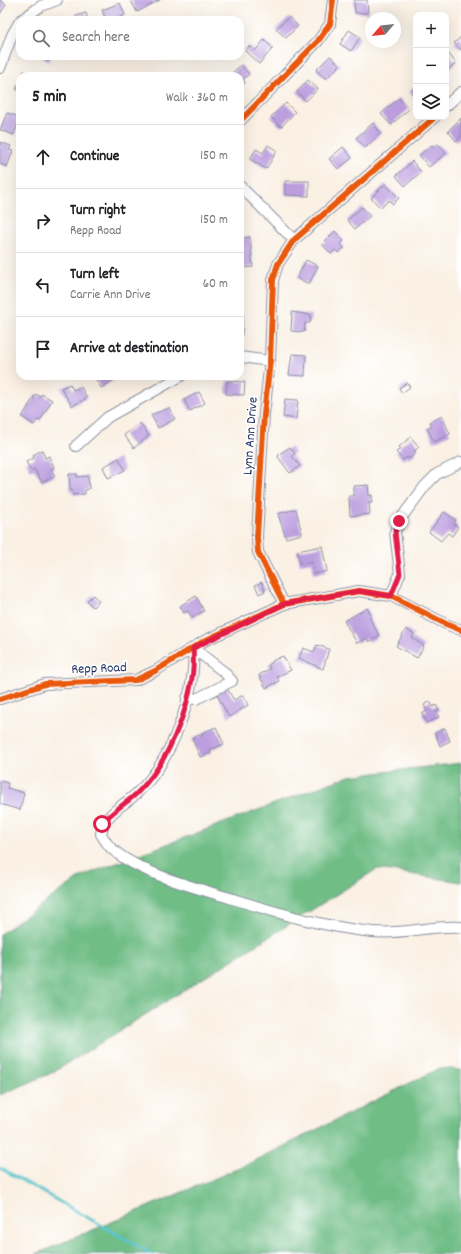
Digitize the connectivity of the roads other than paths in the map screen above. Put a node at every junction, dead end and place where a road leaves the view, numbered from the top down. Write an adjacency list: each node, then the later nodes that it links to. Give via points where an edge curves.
1 (57, 0): 3 (street, via 41,6)
2 (333, 0): 8 (street, via 330,24 318,41)
3 (27, 16)
4 (16, 28): 5 (street)
5 (0, 68)
6 (461, 92): 7 (street)
7 (449, 103)
8 (244, 117)
9 (432, 120): 11 (street, Lynn Ann Drive)
10 (244, 190): 11 (street)
11 (294, 240): 13 (street, Lynn Ann Drive, via 278,264 274,280)
12 (244, 358): 13 (street)
13 (270, 361): 18 (street, Lynn Ann Drive, via 264,414 257,537 258,552)
14 (174, 380): 15 (street, via 108,417)
15 (76, 446)
16 (461, 462): 17 (street, via 437,474 399,521 395,532 400,574)
17 (391, 596): 18 (street, Repp Road, via 359,591); 19 (street, Repp Road)
18 (284, 604): 20 (street, Repp Road)
19 (461, 630)
20 (193, 648): 21 (street, via 194,666); 21 (street, via 232,681 196,699); 22 (street, Repp Road, via 136,680 45,684)
21 (187, 698): 23 (street, via 175,737 163,761 138,792 102,824 101,834 112,849 150,871 182,884 331,926 375,932)
22 (0, 699)
23 (461, 927)

